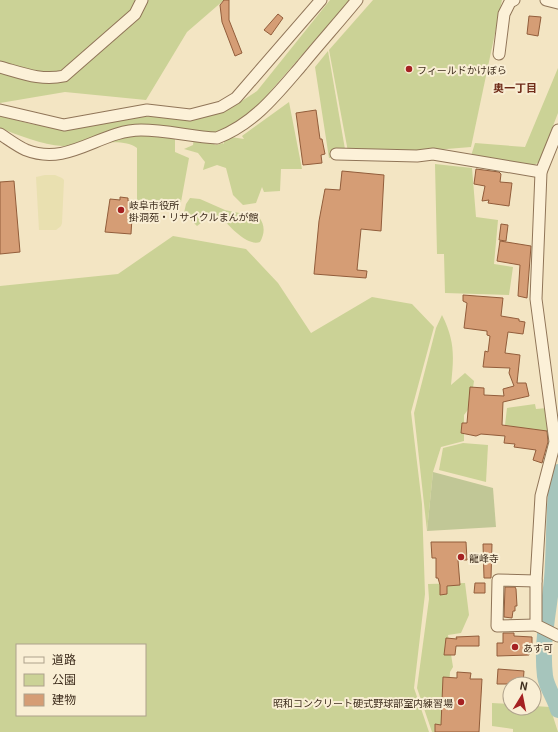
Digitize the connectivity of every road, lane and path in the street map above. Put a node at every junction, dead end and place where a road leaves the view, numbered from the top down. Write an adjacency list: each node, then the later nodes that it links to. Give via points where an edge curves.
1 (142, 0): 8 (street, via 135,14 64,76 37,78)
2 (321, 0): 9 (street, via 236,98 208,112 190,115 147,110 64,125)
3 (357, 0): 11 (street, via 270,102 250,120 228,134 217,138 141,130 122,133 63,154 43,154 26,150)
4 (514, 0): 7 (street, via 510,2 504,14)
5 (546, 0): 6 (street)
6 (558, 3)
7 (499, 54)
8 (0, 67)
9 (0, 110)
10 (558, 130): 13 (street)
11 (0, 134)
12 (336, 154): 13 (street, via 433,154)
13 (541, 172): 14 (street, via 536,299 555,442 541,496)
14 (536, 581): 15 (street); 15 (street, via 498,580 497,626)
15 (538, 626): 16 (street)
16 (555, 635)

